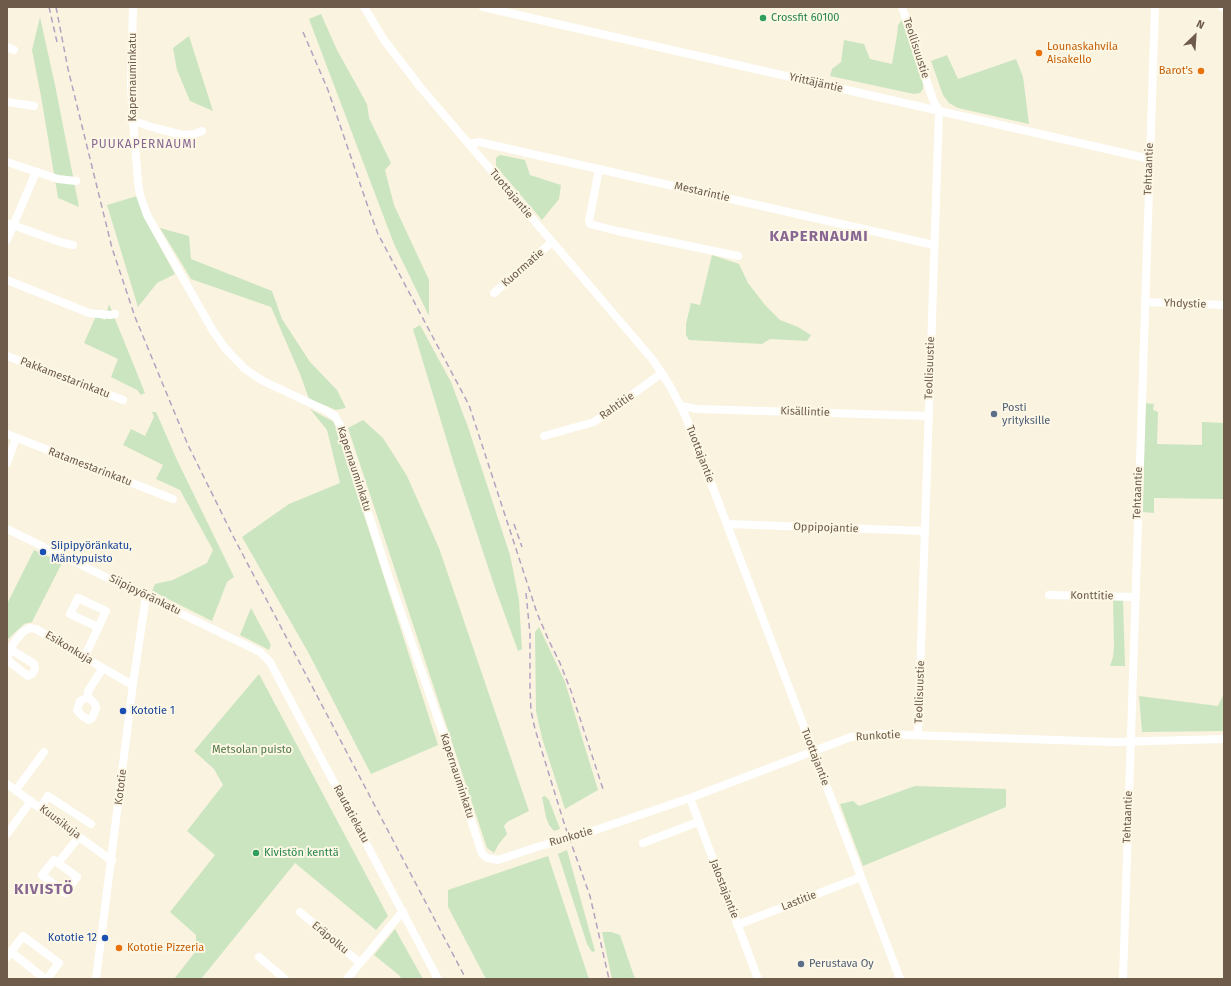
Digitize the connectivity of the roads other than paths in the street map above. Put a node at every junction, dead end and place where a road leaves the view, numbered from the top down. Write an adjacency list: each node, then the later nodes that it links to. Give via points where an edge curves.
1 (133, 7): 9 (street, Kapernauminkatu)
2 (364, 7): 11 (street, Tuottajantie, via 384,40)
3 (483, 7): 8 (street, Yrittäjäntie)
4 (902, 7): 8 (street, Teollisuustie)
5 (1155, 7): 12 (street, Tehtaantie)
6 (7, 102): 7 (street)
7 (34, 106)
8 (939, 111): 12 (street, Yrittäjäntie); 21 (street, Teollisuustie)
9 (132, 121): 10 (street, via 183,135); 67 (street, Kapernauminkatu, via 140,195 147,214 213,331 225,348 252,374 325,410 335,416 341,427)
10 (202, 131)
11 (469, 144): 14 (street, Mestarintie, via 479,142); 19 (street, Tuottajantie)
12 (1150, 159): 25 (street, Tehtaantie)
13 (7, 162): 15 (street)
14 (600, 169): 21 (street, Mestarintie); 22 (street, via 590,224)
15 (36, 172): 16 (street); 17 (street)
16 (76, 181)
17 (10, 224): 18 (street); 20 (street)
18 (7, 240)
19 (552, 242): 24 (street, Kuormatie); 29 (street, Tuottajantie)
20 (73, 245)
21 (934, 245): 32 (street, Teollisuustie)
22 (738, 256)
23 (7, 280): 27 (street, via 89,312)
24 (494, 293)
25 (1145, 302): 26 (street, Yhdystie); 43 (street, Tehtaantie)
26 (1224, 305)
27 (115, 314)
28 (7, 356): 30 (street, Pakkamestarinkatu)
29 (662, 373): 31 (street, Tuottajantie); 34 (street, Rahtitie, via 594,422)
30 (123, 400)
31 (681, 406): 32 (street, Kisällintie, via 697,409); 38 (street, Tuottajantie)
32 (929, 416): 40 (street, Teollisuustie)
33 (7, 434): 35 (street, Ratamestarinkatu)
34 (544, 436)
35 (16, 438): 36 (street); 37 (street, Ratamestarinkatu)
36 (7, 463)
37 (173, 499)
38 (727, 524): 40 (street, Oppipojantie); 54 (street, Tuottajantie)
39 (7, 529): 42 (street, Siipipyöränkatu)
40 (925, 531): 51 (street, Teollisuustie)
41 (1049, 595): 43 (street, Konttitie)
42 (146, 596): 46 (street, Siipipyöränkatu); 49 (street, Kototie)
43 (1135, 597): 53 (street, Tehtaantie)
44 (98, 627): 47 (street)
45 (10, 649): 47 (street, Esikonkuja, via 23,632 33,628)
46 (260, 652): 71 (street, Rautatiekatu, via 270,662)
47 (84, 658): 48 (street, Esikonkuja)
48 (102, 668): 49 (street, Esikonkuja); 50 (street, via 88,691)
49 (133, 684): 68 (street, Kototie)
50 (88, 697)
51 (918, 735): 53 (street, Runkotie); 54 (street, Runkotie, via 867,734)
52 (1224, 739): 53 (street, Runkotie)
53 (1130, 742): 84 (street, Tehtaantie)
54 (813, 751): 58 (street, Runkotie); 70 (street, Tuottajantie)
55 (44, 752): 57 (street)
56 (7, 784): 57 (street, Kuusikuja)
57 (16, 790): 59 (street, Kuusikuja)
58 (690, 798): 62 (street, Jalostajantie); 67 (street, Runkotie, via 498,860)
59 (30, 801): 60 (street, Kuusikuja); 61 (street)
60 (40, 808): 63 (street, via 48,796); 65 (street, Kuusikuja)
61 (10, 822): 64 (street)
62 (698, 822): 66 (street); 73 (street, Jalostajantie)
63 (91, 824)
64 (7, 834)
65 (79, 836): 68 (street, Kuusikuja); 69 (street)
66 (643, 843)
67 (482, 854)
68 (112, 861): 78 (street, Kototie)
69 (58, 863)
70 (861, 877): 73 (street, Lastitie); 83 (street, Tuottajantie)
71 (403, 911): 76 (street); 81 (street, Rautatiekatu)
72 (300, 912): 76 (street, Eräpolku)
73 (737, 925): 82 (street, Jalostajantie)
74 (9, 955): 77 (street); 77 (street, via 23,936 59,963)
75 (259, 957): 79 (street)
76 (360, 963): 80 (street)
77 (46, 979)
78 (96, 979)
79 (285, 979)
80 (347, 979)
81 (438, 979)
82 (758, 979)
83 (900, 979)
84 (1123, 979)

